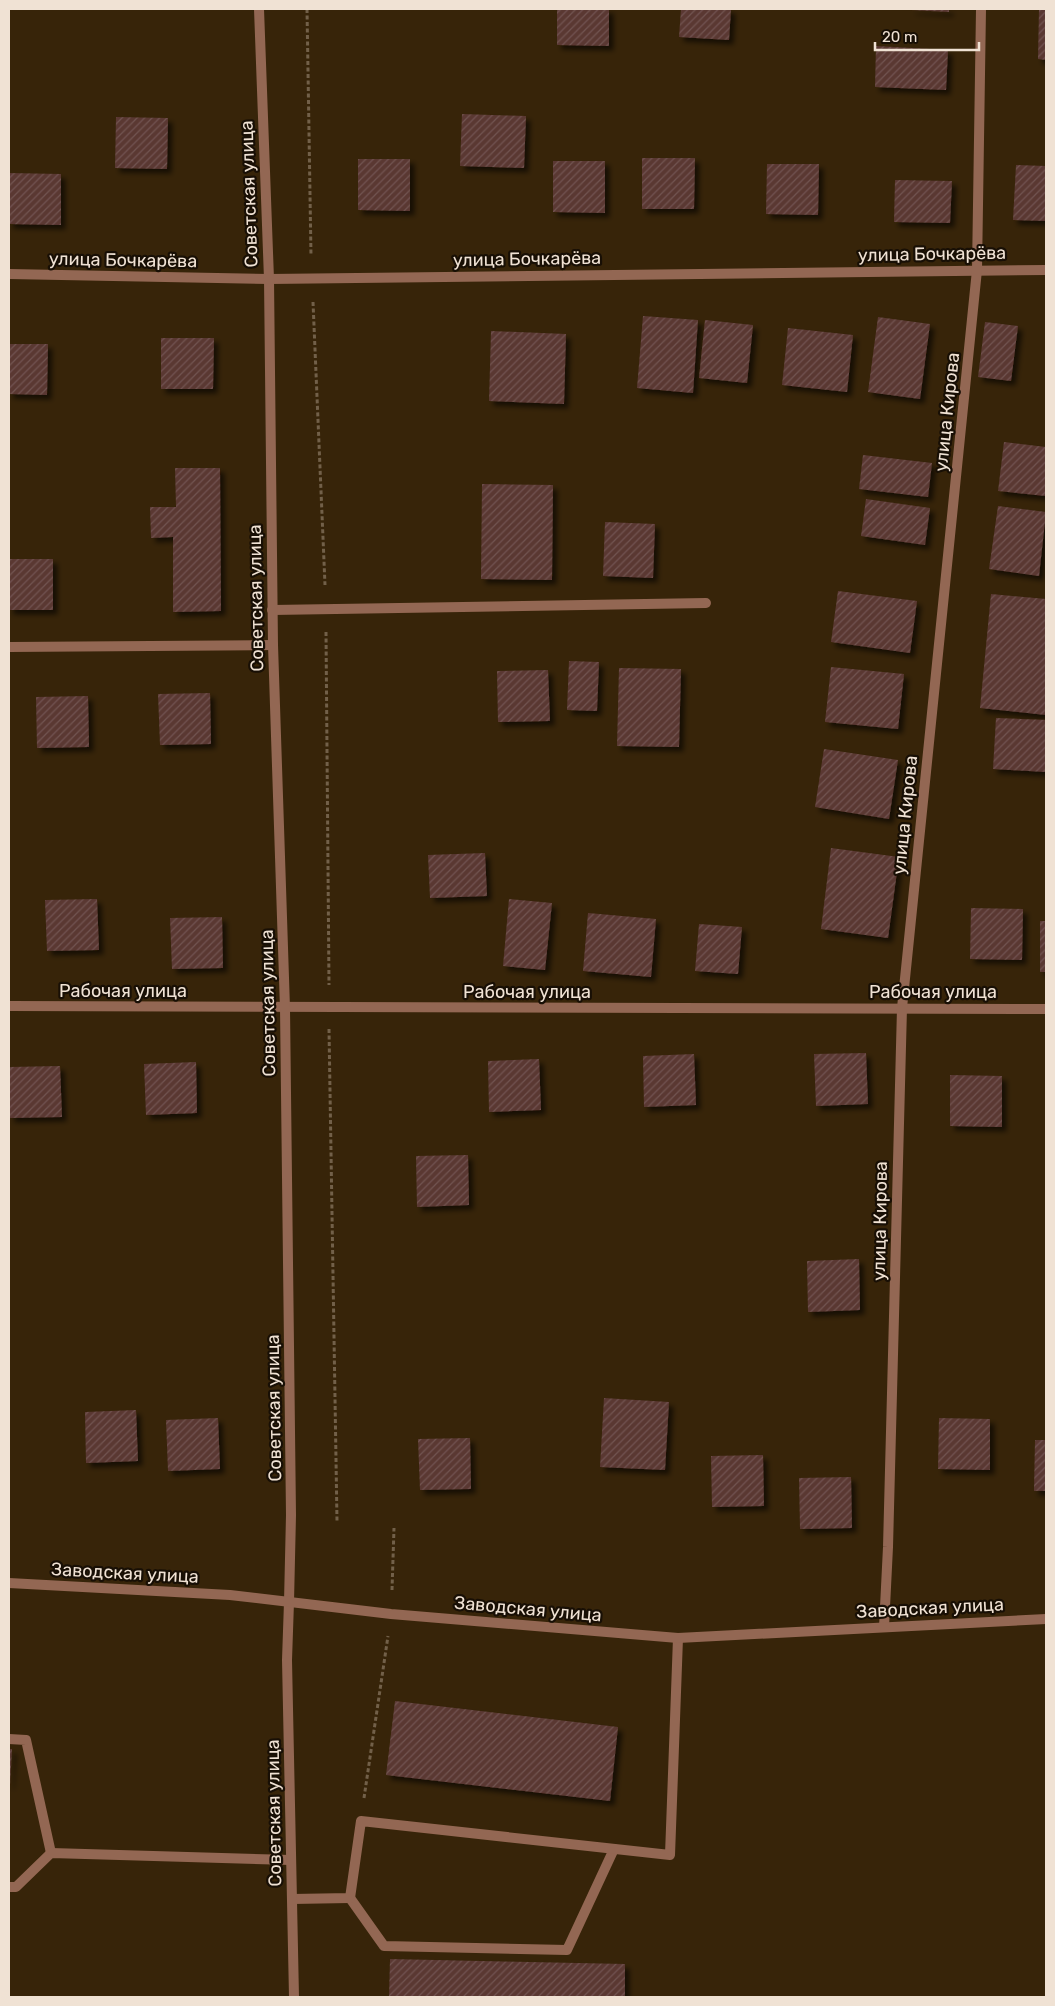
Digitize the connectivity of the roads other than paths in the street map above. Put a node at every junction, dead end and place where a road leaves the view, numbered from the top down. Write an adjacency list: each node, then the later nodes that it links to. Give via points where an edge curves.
1 (259, 9): 6 (street, Советская улица)
2 (981, 9): 3 (street, улица Кирова)
3 (978, 270): 4 (street, улица Бочкарёва); 6 (street, улица Бочкарёва); 13 (street, улица Кирова)
4 (1046, 270)
5 (9, 274): 6 (street, улица Бочкарёва)
6 (269, 279): 8 (street, Советская улица)
7 (706, 603): 8 (street)
8 (272, 610): 9 (street, Советская улица)
9 (273, 645): 10 (street); 12 (street, Советская улица)
10 (9, 647)
11 (9, 1006): 12 (street, Рабочая улица)
12 (285, 1008): 13 (street, Рабочая улица); 16 (street, Советская улица, via 292,1515)
13 (902, 1008): 14 (street, Рабочая улица); 18 (street, улица Кирова)
14 (1046, 1009)
15 (9, 1583): 16 (street, Заводская улица, via 230,1595)
16 (289, 1602): 19 (street, Заводская улица, via 391,1614); 23 (street, Советская улица)
17 (1046, 1619): 18 (street, Заводская улица)
18 (884, 1627): 19 (street, Заводская улица)
19 (678, 1638): 21 (street, via 670,1855)
20 (9, 1740): 22 (street, via 26,1740)
21 (614, 1849): 25 (street, via 361,1820); 25 (street, via 567,1950 384,1946)
22 (51, 1852): 23 (street); 24 (street, via 16,1887)
23 (291, 1860): 26 (street, Советская улица)
24 (9, 1887)
25 (350, 1898): 26 (street)
26 (292, 1899): 27 (street, Советская улица)
27 (294, 1997)

